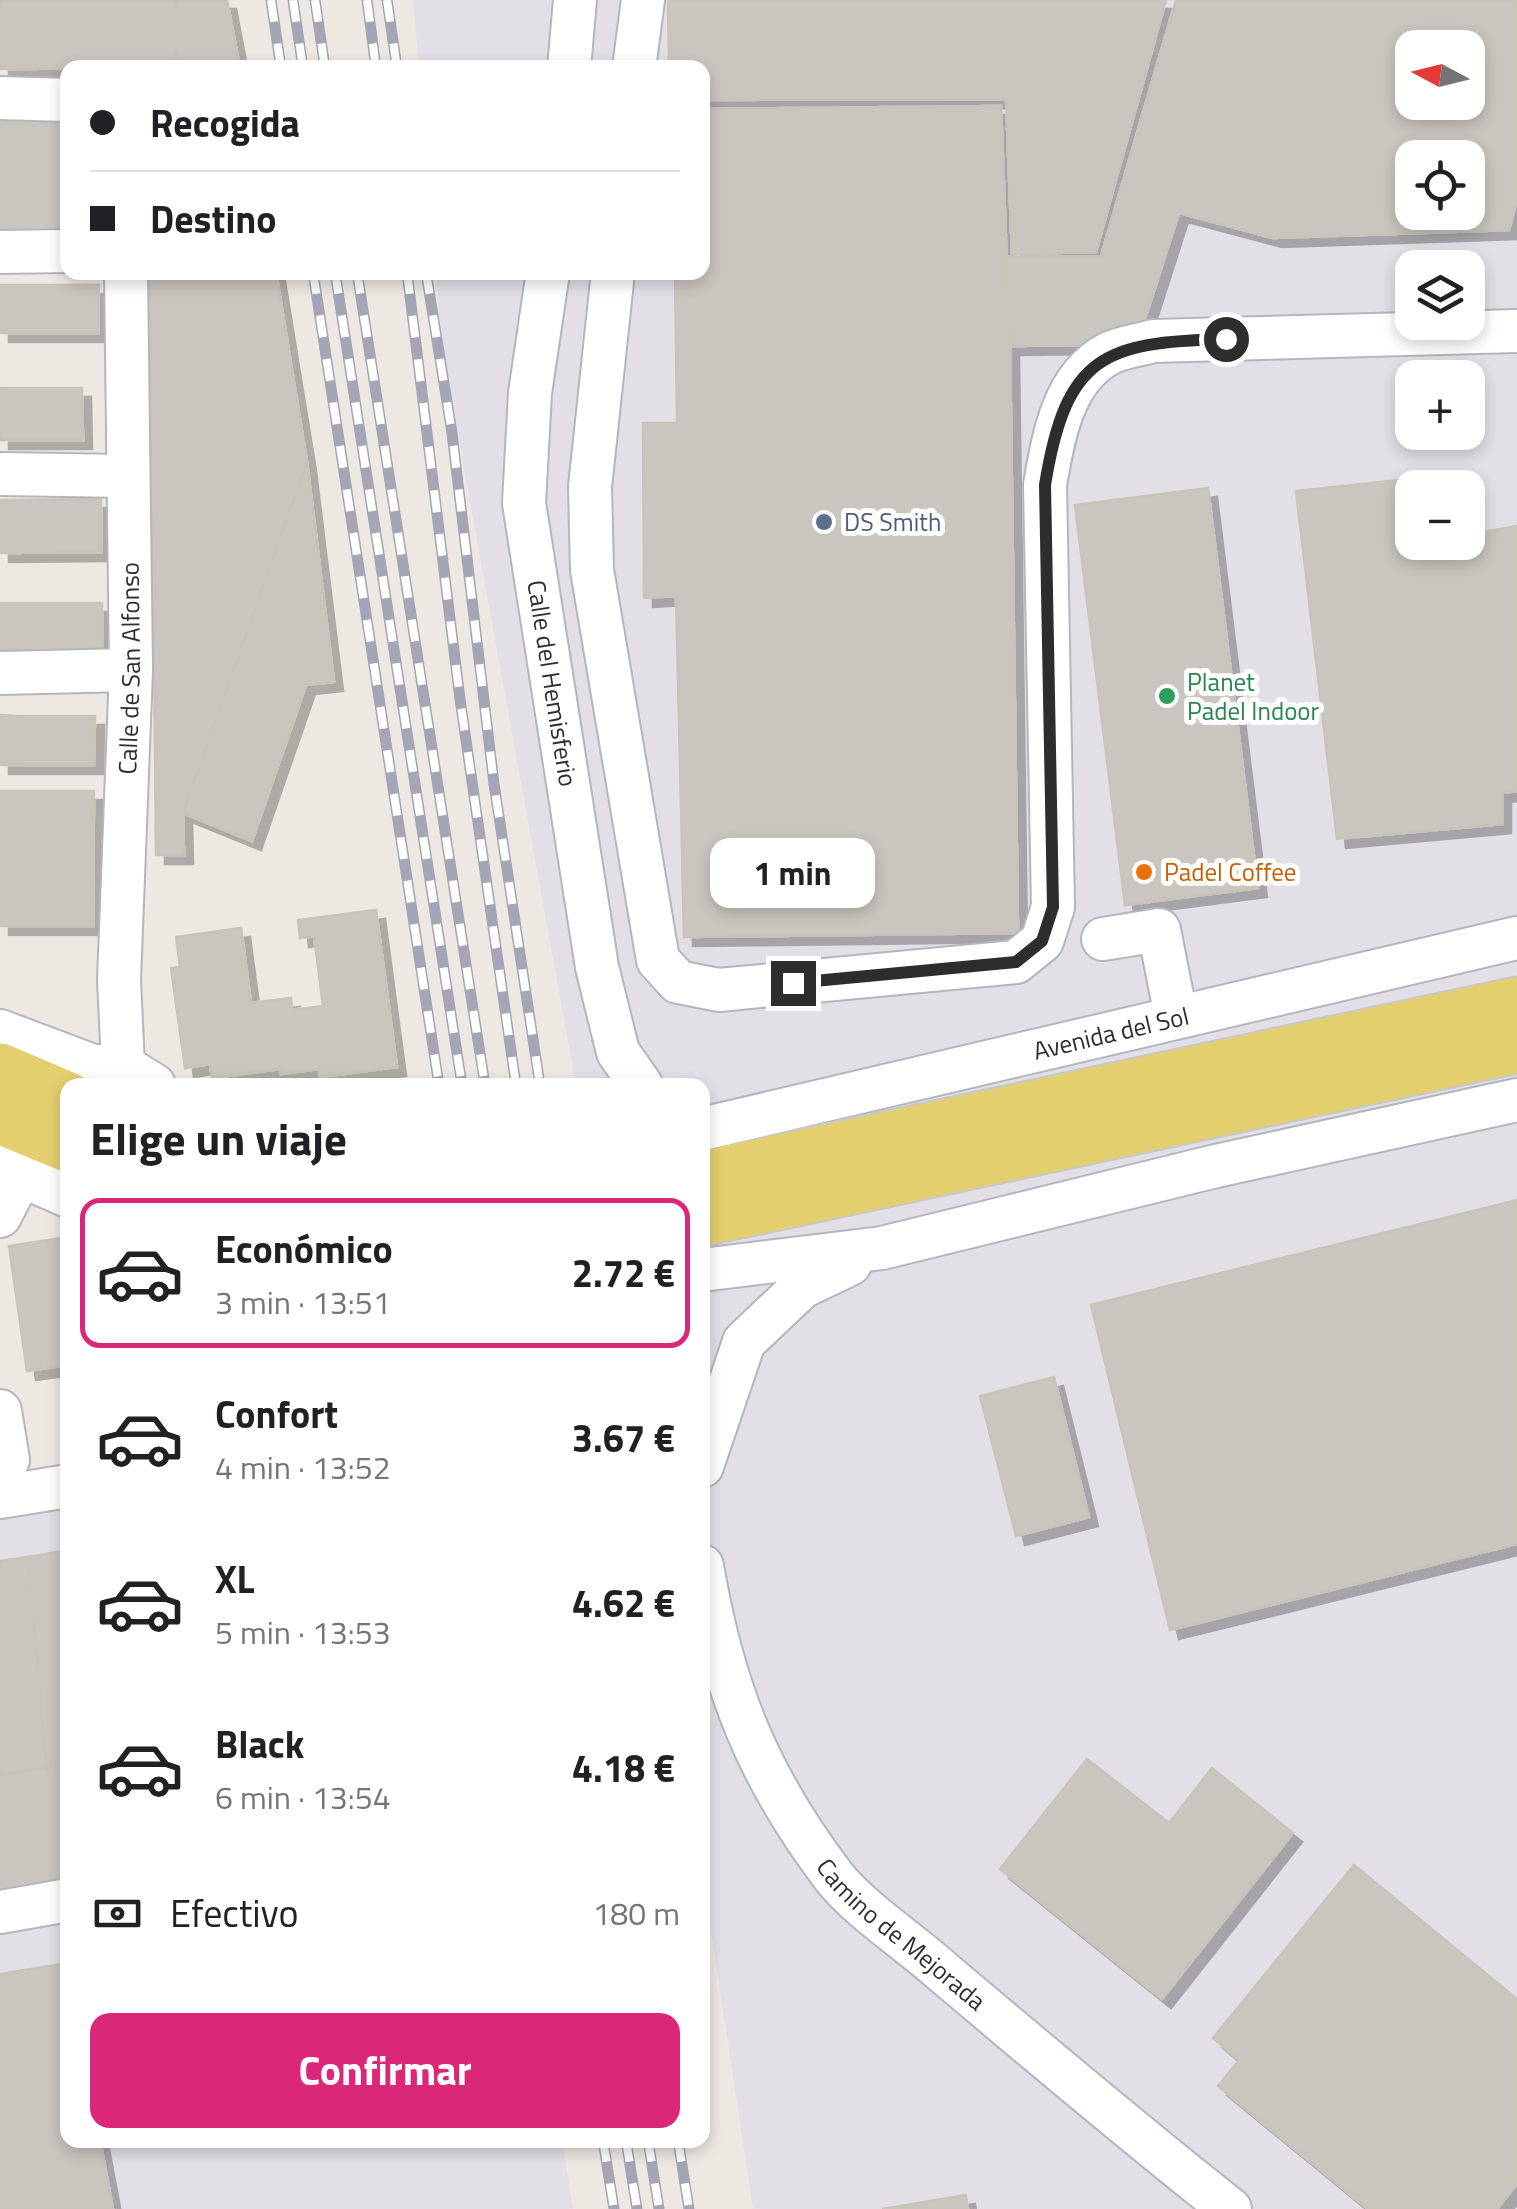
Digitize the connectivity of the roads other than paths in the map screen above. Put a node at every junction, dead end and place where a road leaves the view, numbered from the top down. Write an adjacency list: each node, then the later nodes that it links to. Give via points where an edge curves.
1 (575, 0): 3 (street)
2 (643, 0): 4 (street)
3 (570, 60)
4 (635, 60)
5 (0, 98): 6 (street)
6 (60, 100)
7 (0, 252): 8 (street)
8 (60, 252)
9 (126, 280): 14 (street, Calle de San Alfonso)
10 (547, 280): 25 (street, Calle del Hemisferio, via 530,393 524,503 597,967 618,1052)
11 (612, 280): 12 (street, via 590,487 592,570 658,960 678,982 719,990 1016,962 1042,941 1053,907 1045,485 1054,429 1080,378 1108,354 1154,341)
12 (1517, 331)
13 (0, 474): 14 (street)
14 (128, 476): 15 (street, Calle de San Alfonso)
15 (130, 670): 16 (street); 24 (street, Calle de San Alfonso, via 120,980)
16 (0, 672)
17 (1517, 938): 20 (street, Avenida del Sol)
18 (1103, 939): 20 (street, via 1159,930)
19 (1517, 1005): 31 (main road)
20 (1176, 1016): 29 (street, Avenida del Sol)
21 (0, 1031): 24 (street)
22 (1517, 1045): 34 (main road)
23 (0, 1071): 26 (main road)
24 (138, 1076)
25 (636, 1078)
26 (60, 1097)
27 (1517, 1100): 35 (street)
28 (0, 1116): 30 (main road)
29 (710, 1126)
30 (60, 1141)
31 (710, 1177)
32 (4, 1190): 33 (street)
33 (60, 1195)
34 (710, 1216)
35 (882, 1248): 36 (street); 38 (street, via 802,1287 744,1342)
36 (710, 1269)
37 (0, 1411): 39 (street)
38 (710, 1442)
39 (4, 1479): 40 (street)
40 (60, 1485)
41 (710, 1613): 44 (street, Camino de Mejorada, via 745,1730 837,1880)
42 (60, 1901): 43 (street)
43 (0, 1912)
44 (1230, 2209)

